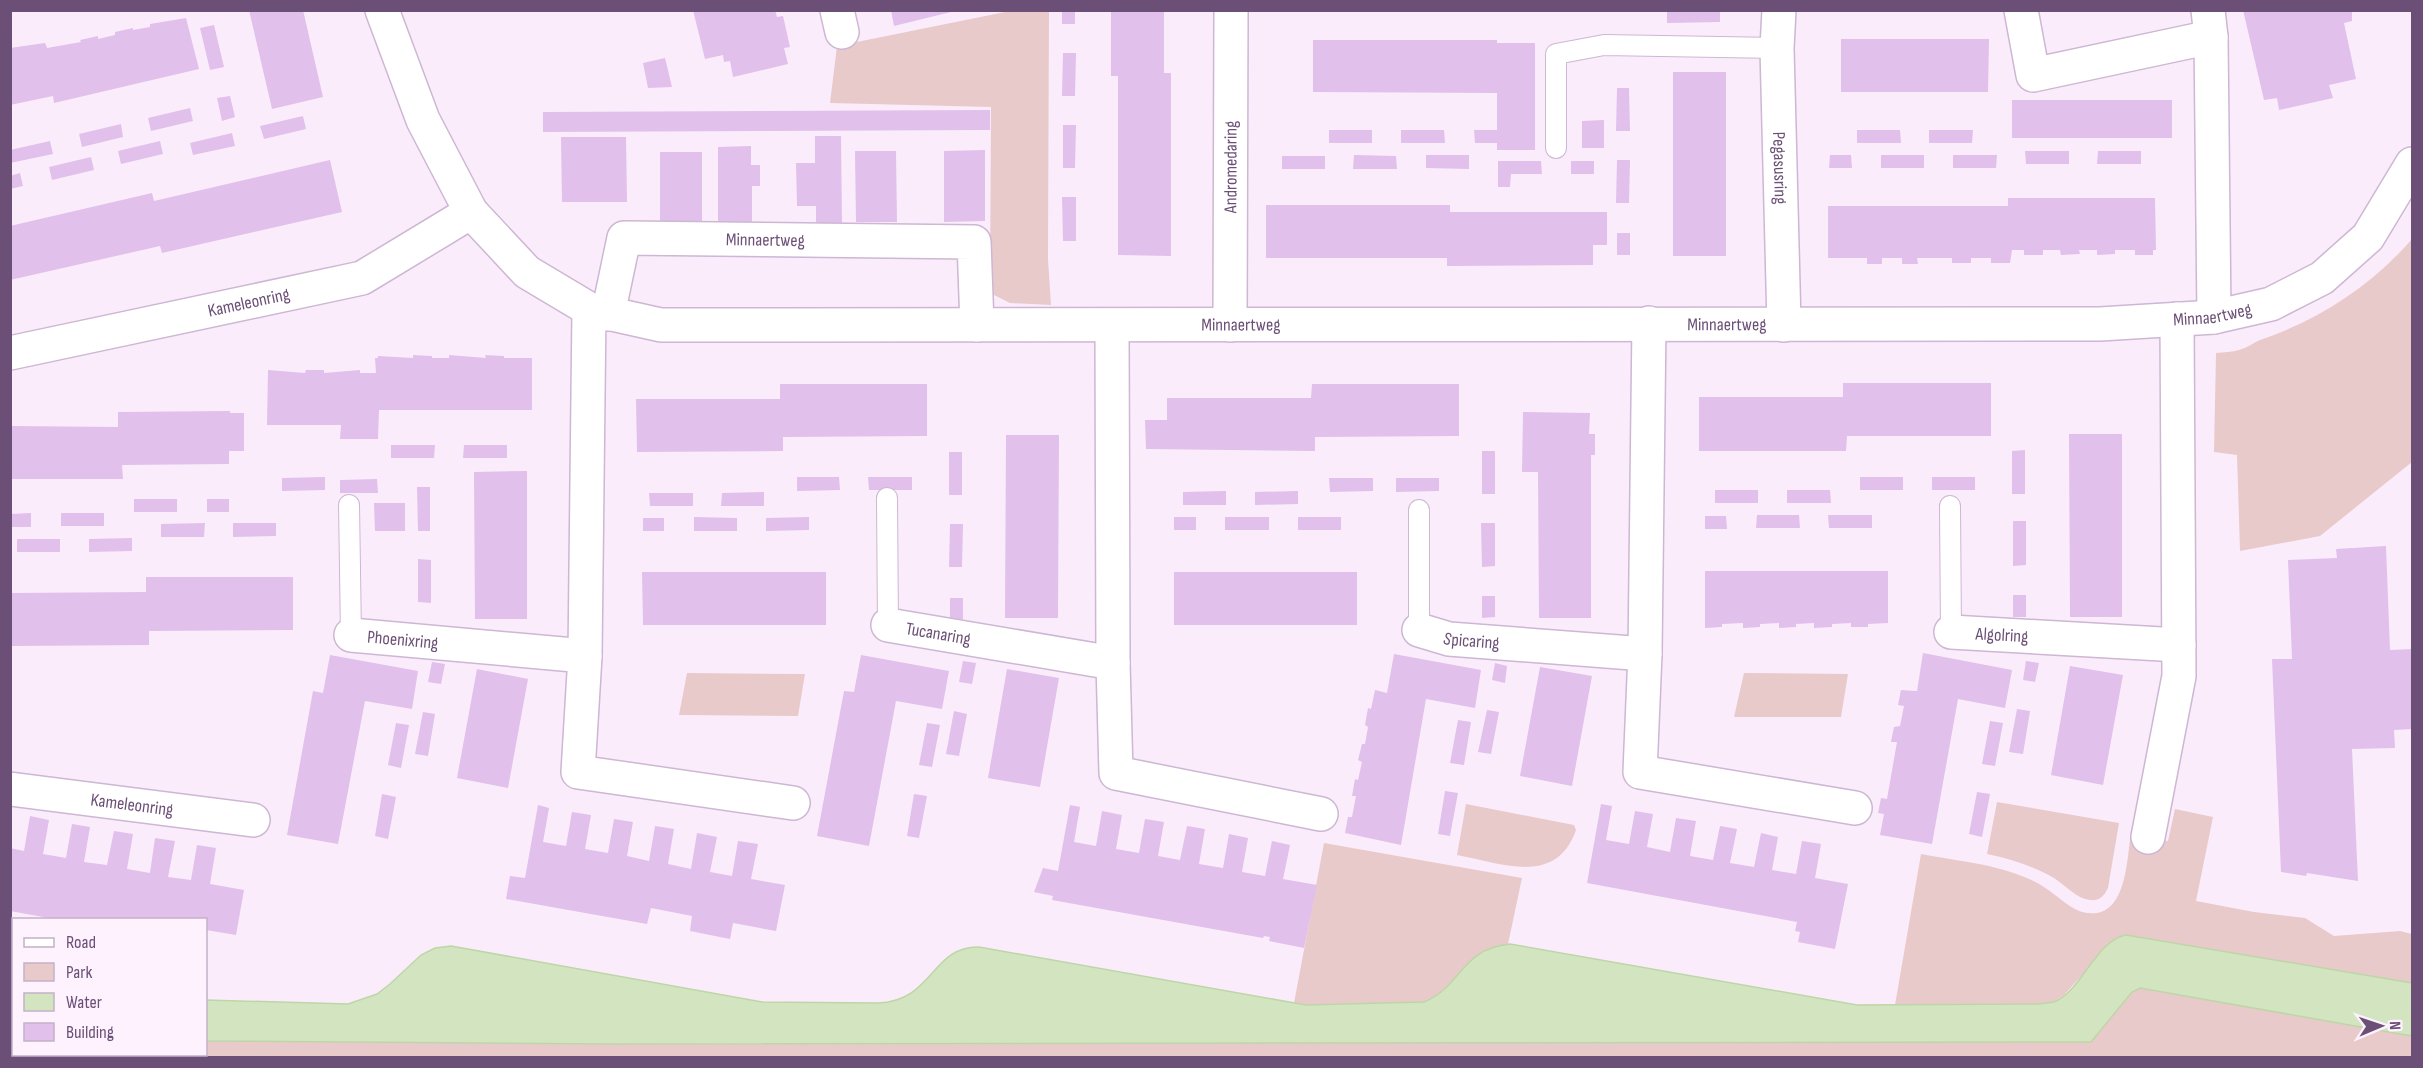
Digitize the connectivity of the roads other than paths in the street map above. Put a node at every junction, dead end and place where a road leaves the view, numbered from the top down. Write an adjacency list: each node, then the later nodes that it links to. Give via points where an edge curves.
1 (382, 10): 9 (street, Minnaertweg, via 423,120)
2 (1231, 10): 15 (street, Andromedaring)
3 (1779, 10): 6 (street, Pegasusring)
4 (2021, 10): 5 (street, via 2033,75)
5 (2210, 24): 11 (street)
6 (1777, 48): 7 (lane, via 1604,45 1556,54); 16 (street, Pegasusring)
7 (1556, 148)
8 (2412, 164): 11 (street, Minnaertweg, via 2368,237 2322,278 2271,304)
9 (471, 212): 10 (street, Minnaertweg, via 527,272); 18 (street, Kameleonring, via 362,278)
10 (598, 312): 14 (street, Minnaertweg, via 661,325); 14 (street, Minnaertweg, via 624,238 974,242); 29 (street)
11 (2214, 317): 12 (street, Minnaertweg)
12 (2176, 319): 16 (street, Minnaertweg, via 2100,324); 27 (street)
13 (1649, 323): 15 (street, Minnaertweg); 16 (street, Minnaertweg); 28 (street)
14 (977, 325): 17 (street, Minnaertweg)
15 (1230, 325): 17 (street, Minnaertweg)
16 (1784, 325)
17 (1112, 326): 30 (street)
18 (10, 353)
19 (887, 498): 23 (lane, Tucanaring)
20 (349, 505): 26 (lane, Phoenixring)
21 (1950, 506): 25 (lane, Algolring)
22 (1419, 510): 24 (lane, Spicaring)
23 (888, 625): 30 (street, Tucanaring)
24 (1419, 630): 28 (street, Spicaring, via 1449,639)
25 (1951, 632): 27 (street, Algolring)
26 (351, 635): 29 (street, Phoenixring)
27 (2179, 645): 36 (street, via 2179,676)
28 (1645, 654): 33 (street, via 1640,772)
29 (585, 656): 32 (street, via 578,772)
30 (1113, 663): 34 (street, via 1116,773)
31 (10, 789): 35 (street, Kameleonring)
32 (793, 803)
33 (1855, 808)
34 (1321, 814)
35 (253, 820)
36 (2148, 837)

